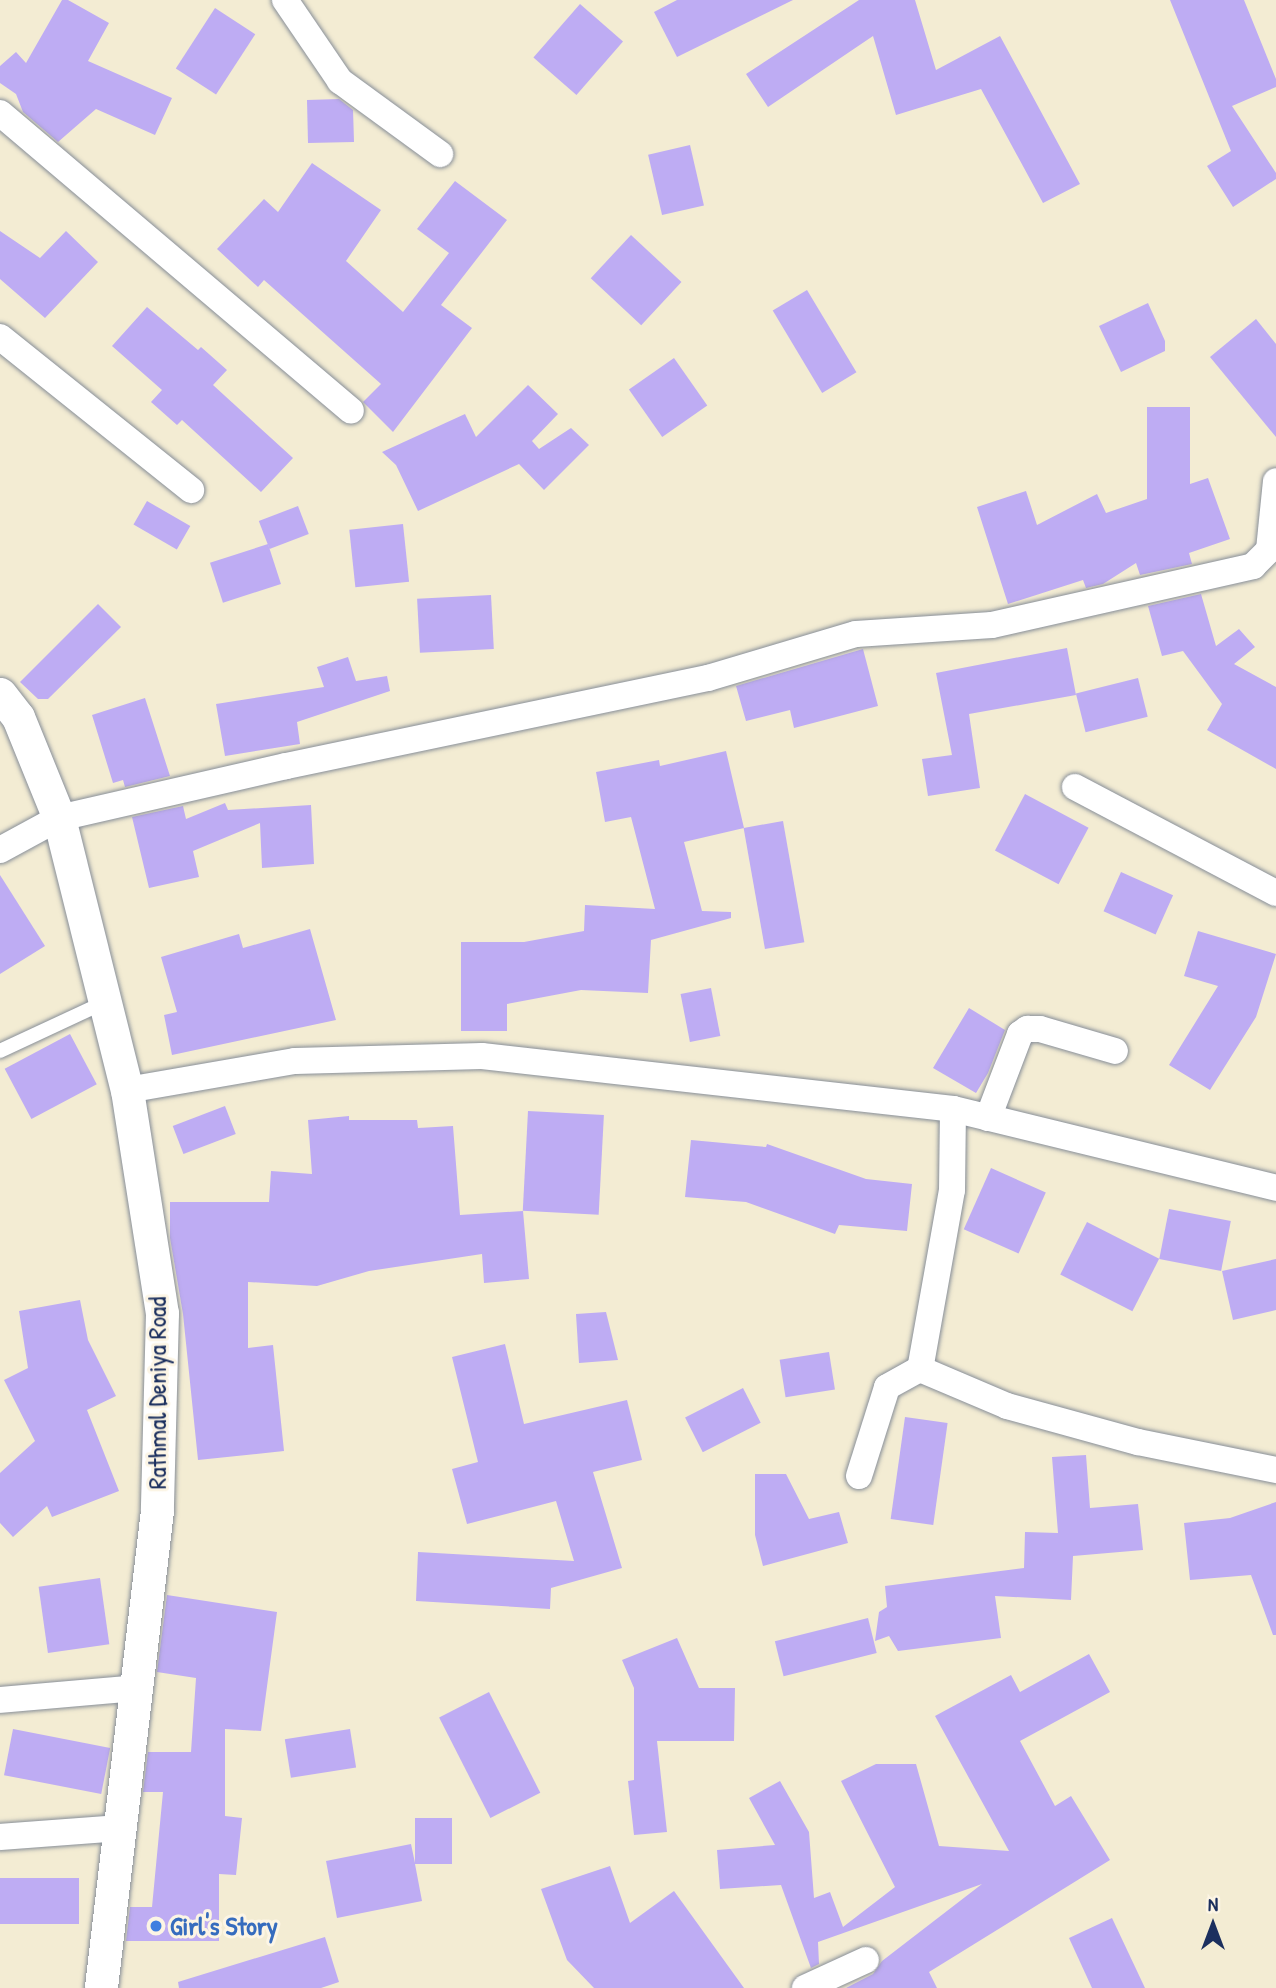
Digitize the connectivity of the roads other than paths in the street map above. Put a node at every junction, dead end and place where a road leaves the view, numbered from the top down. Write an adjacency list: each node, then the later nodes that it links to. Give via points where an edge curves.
1 (285, 0): 3 (street, via 340,81)
2 (0, 113): 5 (street)
3 (440, 154)
4 (0, 337): 7 (street)
5 (351, 411)
6 (1276, 481): 10 (street, via 1269,550 1253,566 992,625 856,634 708,678)
7 (191, 490)
8 (0, 694): 10 (street, Rathmal Deniya Road, via 18,717)
9 (1075, 786): 12 (street)
10 (59, 818): 11 (street); 13 (street, Rathmal Deniya Road)
11 (0, 850)
12 (1276, 893)
13 (105, 1002): 14 (lane); 16 (street, Rathmal Deniya Road)
14 (0, 1051)
15 (1115, 1051): 18 (street, via 1027,1030 1020,1034)
16 (127, 1090): 17 (street, via 295,1061 482,1056); 23 (street, Rathmal Deniya Road, via 162,1313 157,1510)
17 (953, 1109): 18 (street); 20 (street, via 952,1190)
18 (988, 1118): 19 (street)
19 (1276, 1188)
20 (920, 1369): 21 (street, via 1007,1406 1138,1442); 22 (street, via 887,1387)
21 (1276, 1470)
22 (859, 1475)
23 (137, 1688): 24 (street); 25 (street, Rathmal Deniya Road)
24 (0, 1700)
25 (121, 1828): 26 (street); 28 (street, Rathmal Deniya Road)
26 (0, 1837)
27 (866, 1960): 29 (street)
28 (101, 1988)
29 (805, 1988)

